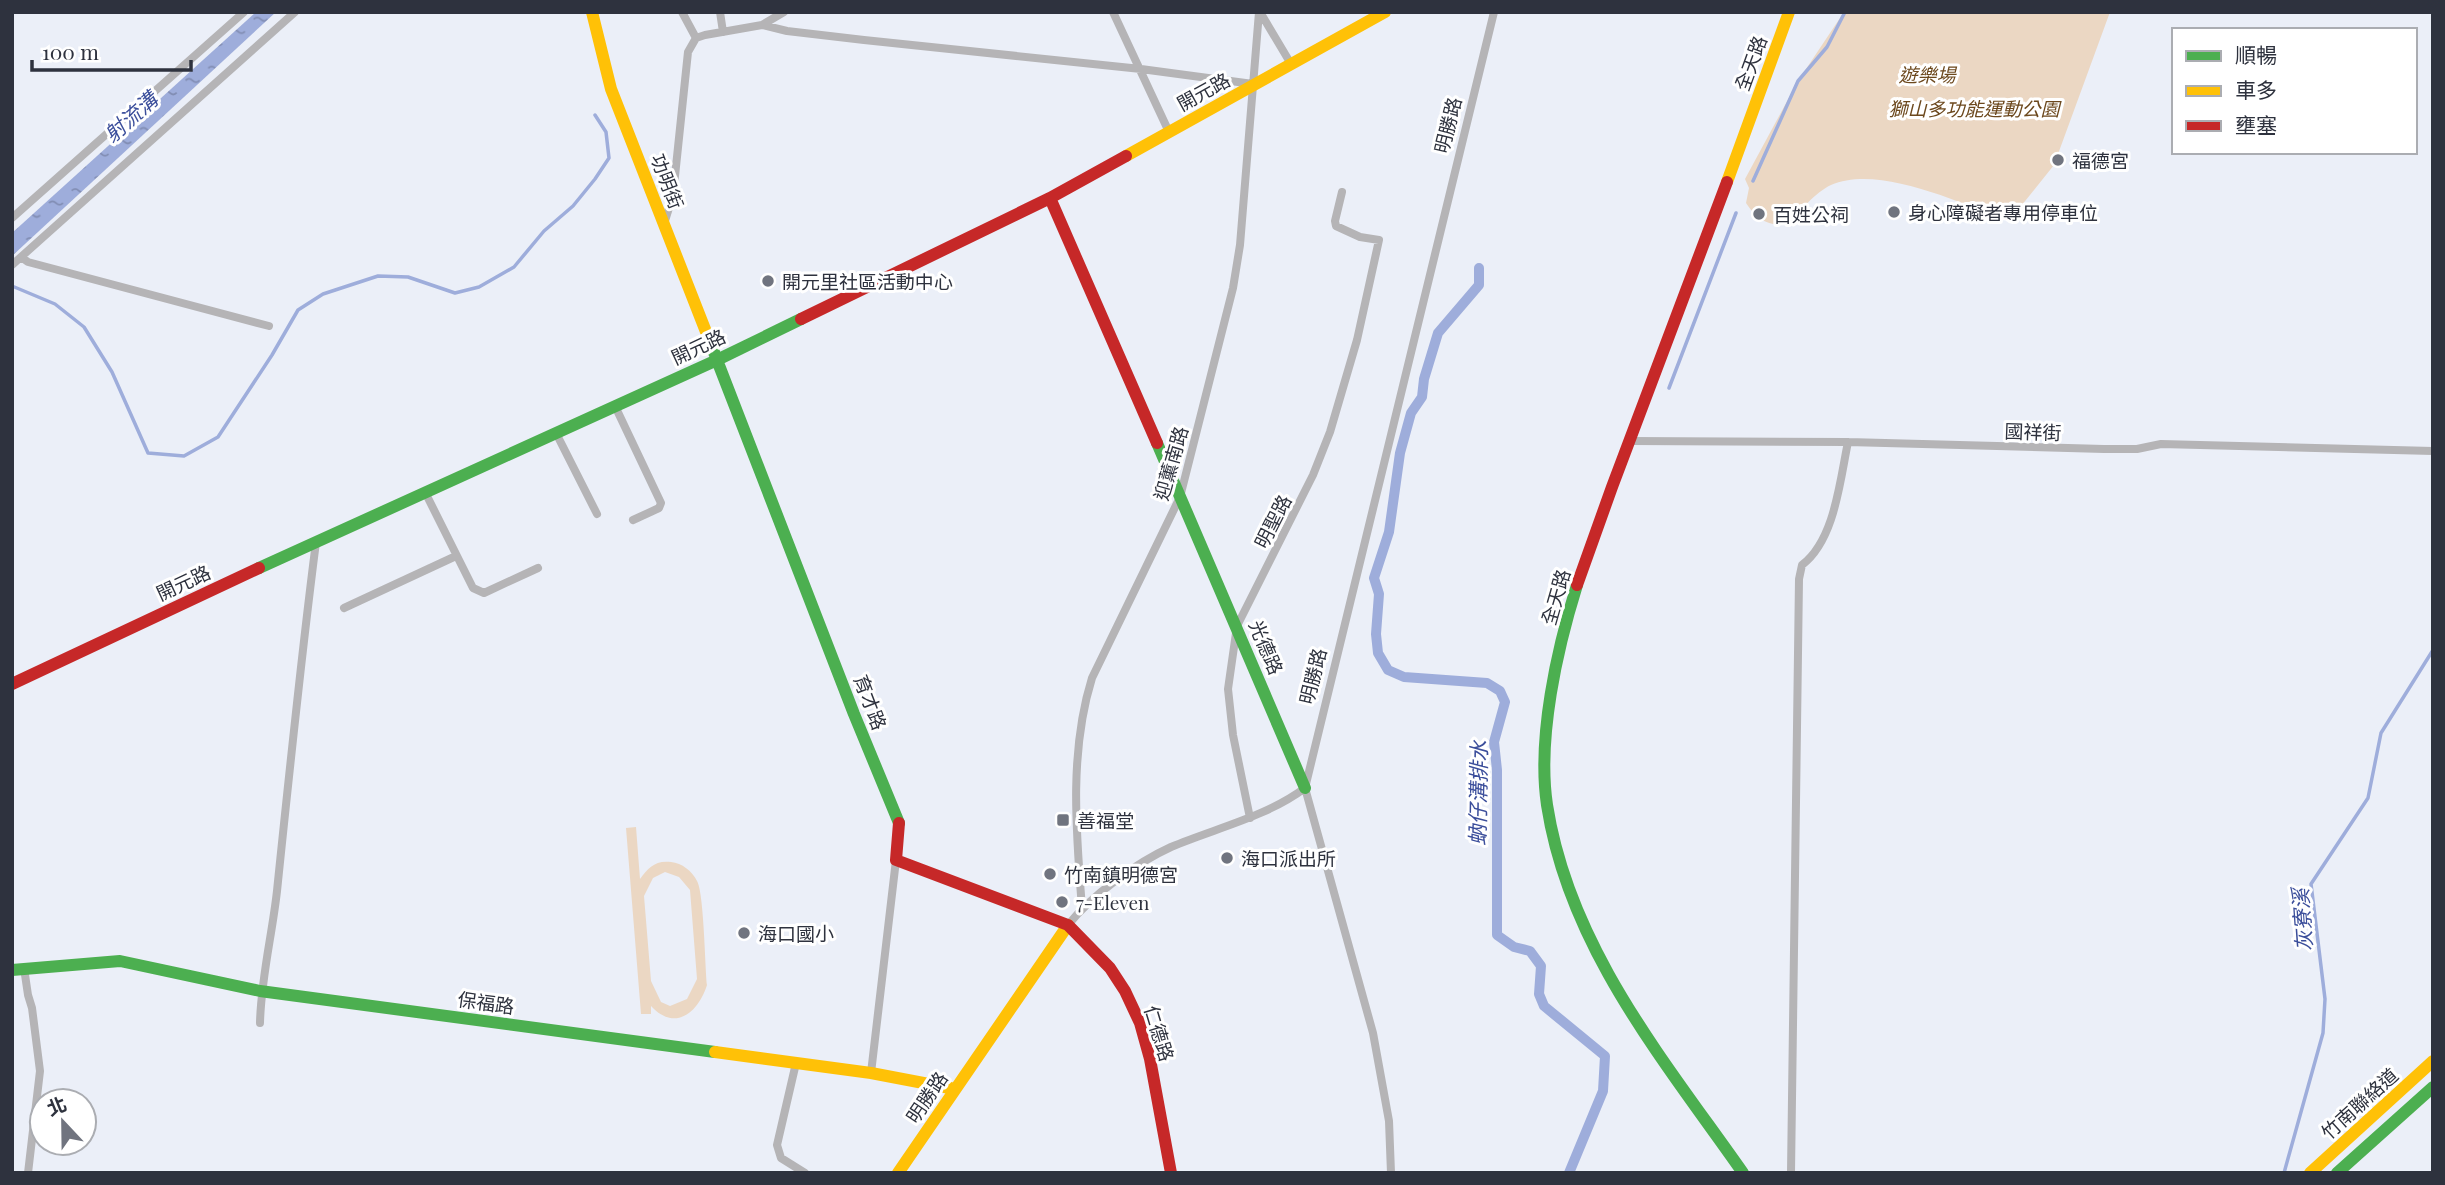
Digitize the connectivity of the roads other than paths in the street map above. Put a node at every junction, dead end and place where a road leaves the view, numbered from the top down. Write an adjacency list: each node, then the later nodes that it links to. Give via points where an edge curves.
1 (244, 12): 21 (street)
2 (295, 12): 23 (street)
3 (592, 12): 22 (street, 功明街, via 611,89)
4 (682, 12): 14 (street)
5 (720, 12): 13 (street)
6 (784, 12): 12 (street)
7 (1113, 12): 16 (street)
8 (1260, 12): 15 (street); 17 (street, 迎薰南路)
9 (1385, 12): 15 (street, 開元路)
10 (1494, 12): 42 (street, 明勝路)
11 (1789, 12): 29 (street, 全天路)
12 (762, 25): 13 (street); 16 (street)
13 (723, 32): 14 (street)
14 (696, 38): 22 (street, via 688,52 673,195)
15 (1291, 64): 17 (street, 開元路)
16 (1141, 69): 17 (street); 18 (street)
17 (1255, 84): 18 (street, 開元路); 33 (street, 迎薰南路, via 1233,288)
18 (1170, 132): 20 (street, 開元路)
19 (1342, 192): 40 (street, 明聖路, via 1336,226 1379,240 1357,340 1312,475)
20 (1050, 198): 26 (street, 開元路); 33 (street, 光德路)
21 (12, 218)
22 (664, 224): 26 (street, 功明街)
23 (21, 257): 24 (street); 25 (street)
24 (12, 265)
25 (269, 326)
26 (717, 359): 27 (street, 開元路); 44 (street, 育才路, via 899,822)
27 (615, 406): 28 (street, 開元路); 35 (street, via 660,503 659,509)
28 (556, 433): 32 (street, 開元路); 34 (street)
29 (1631, 441): 30 (street, 國祥街); 61 (street, 全天路, via 1596,528 1552,674 1543,764 1548,817 1559,867 1614,984)
30 (1848, 442): 31 (street, 國祥街); 62 (street, via 1832,517 1811,558 1802,565 1799,579)
31 (2433, 451)
32 (425, 492): 36 (street, 開元路); 37 (street)
33 (1180, 498): 40 (street, 光德路); 45 (street, 迎薰南路, via 1084,701 1074,811)
34 (597, 514)
35 (633, 520)
36 (316, 542): 41 (street, 開元路); 48 (street, via 276,899)
37 (456, 556): 38 (street, via 473,588 484,593); 39 (street)
38 (538, 568)
39 (344, 608)
40 (1237, 626): 42 (street, 光德路); 43 (street, 明聖路, via 1228,689)
41 (12, 684)
42 (1304, 788): 43 (street, 明勝路); 60 (street, 光德路, via 1373,1033 1389,1121)
43 (1250, 817): 45 (street, 明勝路, via 1169,848)
44 (896, 860): 46 (street); 52 (street, 育才路)
45 (1082, 908): 46 (street, 明勝路)
46 (1068, 925): 54 (street, 明勝路); 59 (street, 仁德路, via 1110,968 1140,1023)
47 (18, 969): 48 (street, 保福路, via 120,961); 56 (street, via 33,1008 40,1071)
48 (260, 991): 49 (street); 51 (street, 保福路)
49 (260, 1023)
50 (2433, 1061): 55 (street, 竹南聯絡道)
51 (796, 1063): 52 (street, 保福路); 57 (street, via 777,1145 781,1158)
52 (871, 1073): 54 (street, 保福路)
53 (2433, 1087): 63 (street, 竹南聯絡道)
54 (954, 1089): 58 (street, 明勝路)
55 (2313, 1170)
56 (28, 1173)
57 (805, 1173)
58 (898, 1173)
59 (1171, 1173)
60 (1391, 1173)
61 (1743, 1173)
62 (1791, 1173)
63 (2337, 1173)

